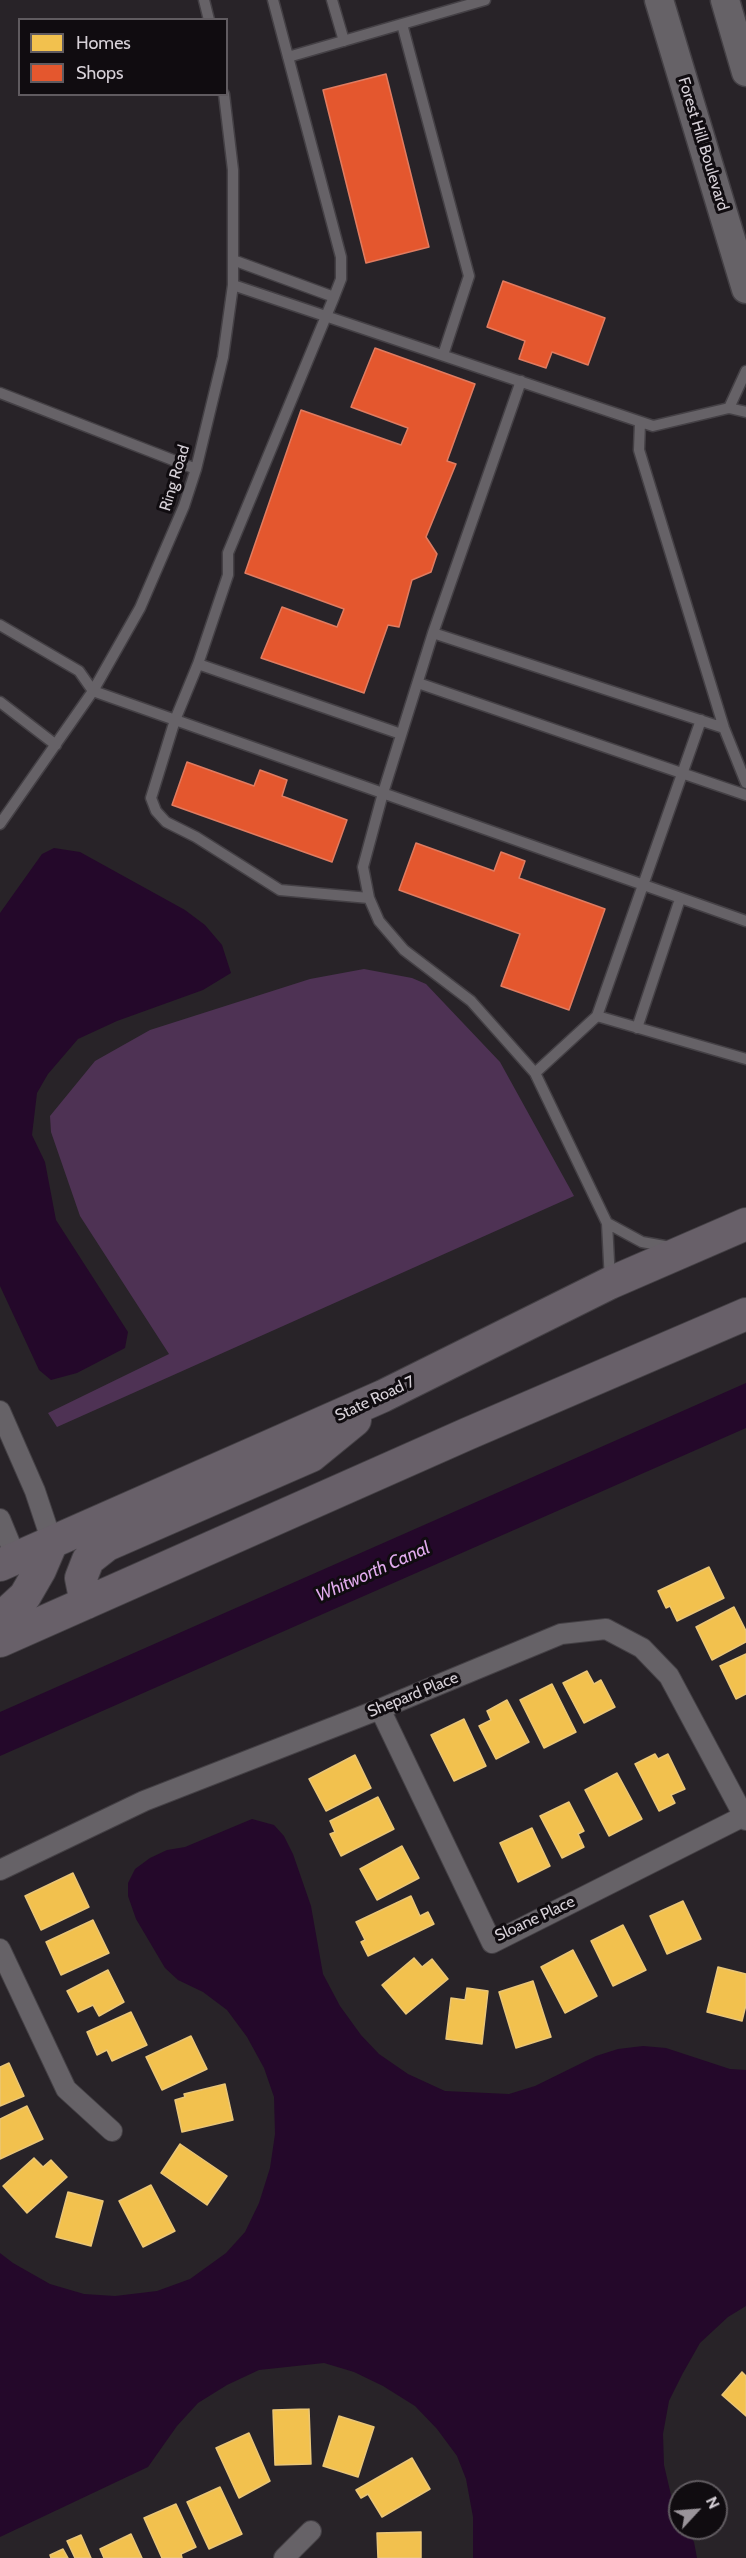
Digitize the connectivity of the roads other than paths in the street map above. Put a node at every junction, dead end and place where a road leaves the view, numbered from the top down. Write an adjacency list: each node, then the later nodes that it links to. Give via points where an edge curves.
1 (204, 0): 7 (lane)
2 (273, 0): 10 (lane)
3 (333, 0): 9 (lane)
4 (485, 0): 8 (lane)
5 (659, 0): 15 (main road, Forest Hill Boulevard)
6 (724, 0): 11 (main road)
7 (208, 18)
8 (402, 24): 9 (lane); 18 (lane, via 469,276)
9 (344, 41): 10 (lane)
10 (288, 57): 16 (lane, via 341,257 341,279)
11 (746, 72)
12 (224, 96): 13 (lane, Ring Road, via 233,170)
13 (233, 260): 14 (lane, Ring Road); 16 (lane)
14 (233, 285): 17 (lane); 25 (lane, Ring Road, via 223,357)
15 (746, 289)
16 (334, 297): 17 (lane)
17 (326, 316): 18 (lane); 28 (lane, via 228,553 228,575)
18 (443, 355): 20 (lane)
19 (746, 371): 22 (lane)
20 (521, 381): 24 (lane); 27 (lane)
21 (0, 393): 25 (lane)
22 (729, 408): 23 (lane); 24 (lane, via 653,426)
23 (746, 412)
24 (640, 422): 34 (lane, via 639,450)
25 (196, 469): 30 (lane, Ring Road, via 184,507 140,608)
26 (0, 625): 30 (lane, via 79,671)
27 (433, 633): 29 (lane); 33 (lane)
28 (198, 664): 32 (lane); 35 (lane)
29 (418, 683): 35 (lane); 37 (lane)
30 (93, 691): 32 (lane); 36 (lane, Ring Road)
31 (0, 702): 36 (lane)
32 (175, 720): 39 (lane); 43 (lane, via 151,798 166,822 280,890)
33 (701, 720): 34 (lane); 37 (lane)
34 (724, 728): 38 (lane)
35 (401, 734): 39 (lane)
36 (56, 745): 41 (lane, Ring Road)
37 (682, 775): 40 (lane); 42 (lane)
38 (746, 783)
39 (382, 793): 42 (lane); 43 (lane, via 363,867)
40 (746, 795)
41 (0, 824)
42 (642, 886): 44 (lane); 46 (lane)
43 (369, 898): 49 (lane, via 379,921 404,950 471,1001)
44 (680, 899): 45 (lane); 47 (lane)
45 (746, 921)
46 (597, 1017): 47 (lane); 49 (lane)
47 (637, 1028): 48 (lane)
48 (746, 1059)
49 (535, 1073): 50 (lane)
50 (606, 1223): 52 (lane, via 642,1242); 53 (lane)
51 (746, 1224): 52 (main road, State Road 7)
52 (692, 1247): 53 (main road, State Road 7)
53 (610, 1283): 55 (main road, State Road 7)
54 (746, 1314): 60 (main road)
55 (384, 1396): 58 (main road, State Road 7); 60 (main road, via 311,1456 107,1545 88,1560 81,1578)
56 (0, 1411): 58 (street, via 35,1491)
57 (0, 1519): 59 (street)
58 (52, 1542): 59 (main road, State Road 7); 61 (main road, via 25,1596)
59 (8, 1561)
60 (86, 1603): 62 (main road)
61 (0, 1619)
62 (0, 1641)
63 (380, 1709): 64 (street, Shepard Place, via 561,1634 606,1629 642,1648 669,1676); 64 (street, Sloane Place, via 492,1943); 65 (street, Shepard Place, via 144,1801)
64 (745, 1818)
65 (0, 1870)
66 (0, 1949): 67 (street, via 66,2089)
67 (112, 2131)
68 (311, 2531): 69 (street)
69 (284, 2558)

